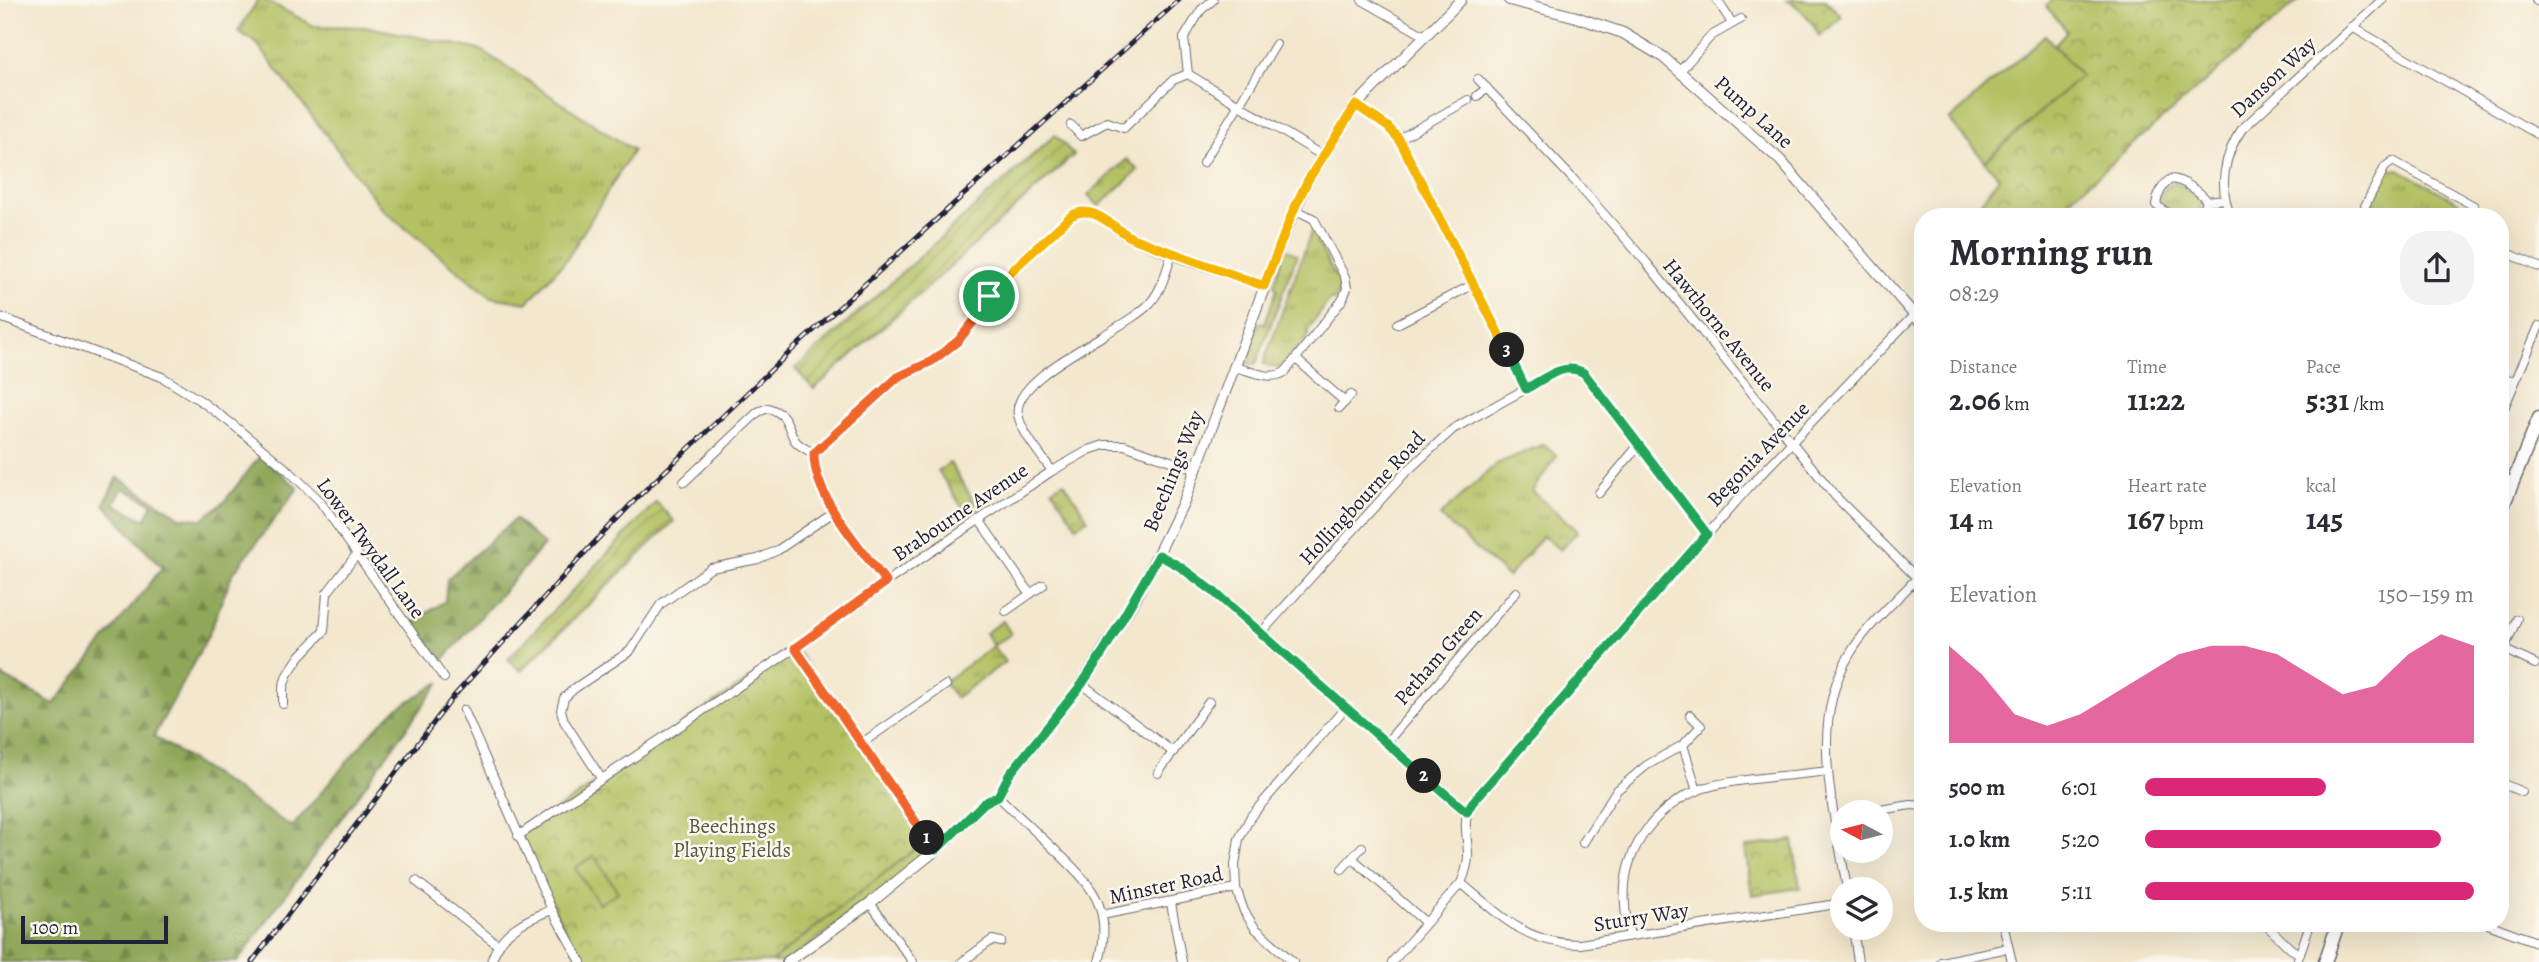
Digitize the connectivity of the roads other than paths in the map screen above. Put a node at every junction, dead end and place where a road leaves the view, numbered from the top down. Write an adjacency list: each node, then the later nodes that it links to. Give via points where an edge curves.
1 (1213, 0): 11 (street, via 1184,38)
2 (1362, 0): 8 (street)
3 (1461, 0): 8 (street, Beechings Way)
4 (1509, 0): 10 (street, Pump Lane, via 1623,33)
5 (1717, 0): 10 (street, via 1736,21 1712,36)
6 (2382, 0): 7 (street, Danson Way)
7 (2352, 27): 19 (street); 23 (street, Danson Way, via 2242,129 2226,162)
8 (1425, 36): 17 (street, Beechings Way)
9 (1276, 44): 16 (street)
10 (1680, 71): 36 (street, Pump Lane, via 1780,160)
11 (1188, 74): 16 (street); 18 (street, via 1173,80 1124,128 1107,122 1081,136)
12 (1478, 79): 13 (street, Hawthorne Avenue)
13 (1487, 88): 14 (street); 49 (street, Hawthorne Avenue, via 1646,262)
14 (1477, 96)
15 (1468, 100): 20 (street)
16 (1239, 104): 21 (street); 22 (street)
17 (1356, 105): 20 (street); 21 (street, Beechings Way)
18 (1071, 125)
19 (2539, 135)
20 (1399, 139): 34 (street)
21 (1323, 156): 30 (street, Beechings Way)
22 (1203, 163)
23 (2225, 199): 24 (street); 27 (street, Danson Way)
24 (2207, 201): 25 (street, via 2171,179 2158,195 2156,205); 26 (street)
25 (2160, 208)
26 (2204, 208)
27 (2228, 208)
28 (2365, 208): 29 (street, via 2385,167 2393,161)
29 (2474, 208)
30 (1294, 209): 35 (street, Beechings Way); 41 (street, via 1314,219 1347,288)
31 (1172, 254): 35 (street); 51 (street, via 1118,231 1094,213 1076,213 1002,280 958,341 932,361 898,377); 53 (street, via 1159,291 1149,304 1131,320 1066,356 1020,403 1017,413 1022,425)
32 (2509, 254): 33 (street)
33 (2539, 267)
34 (1474, 284): 39 (street); 45 (street)
35 (1264, 286): 42 (street, Beechings Way)
36 (1914, 313)
37 (1914, 315): 49 (street, Begonia Avenue)
38 (0, 317): 60 (street, Lower Twydall Lane, via 162,377 201,401 289,471 318,500)
39 (1397, 324)
40 (2539, 326): 44 (street)
41 (1296, 359): 42 (street, via 1278,376); 47 (street)
42 (1235, 367): 52 (street, Beechings Way)
43 (2509, 379): 44 (street)
44 (2515, 382): 46 (street)
45 (1526, 389): 50 (street, Hollingbourne Road, via 1562,369 1580,370); 70 (street, Hollingbourne Road, via 1443,438 1404,474)
46 (2509, 396)
47 (1345, 402)
48 (2539, 418): 55 (main road)
49 (1793, 444): 59 (street, Begonia Avenue); 62 (street, Hawthorne Avenue, via 1839,500)
50 (1639, 446): 56 (street); 59 (street, Hollingbourne Road)
51 (814, 453): 54 (street, via 797,442 790,424 779,413 768,408 758,412); 57 (street, via 818,481)
52 (1197, 470): 53 (street, Brabourne Avenue, via 1139,449 1104,445); 61 (street, Beechings Way)
53 (1052, 471): 58 (street, Brabourne Avenue)
54 (684, 482)
55 (2509, 491)
56 (1599, 493)
57 (835, 511): 63 (street); 89 (street, via 778,550 758,559 711,568 661,604 630,651 564,698 564,721)
58 (980, 521): 63 (street, Brabourne Avenue); 67 (street)
59 (1707, 534): 97 (street, Begonia Avenue)
60 (357, 554): 75 (street, Lower Twydall Lane); 79 (street, via 327,593 324,631 287,675)
61 (1159, 555): 70 (street, via 1205,585); 76 (street, Beechings Way)
62 (1914, 575)
63 (886, 582): 72 (street, Brabourne Avenue)
64 (1043, 585): 67 (street)
65 (1914, 587): 87 (street, via 1859,641 1840,672 1827,720)
66 (1516, 592): 84 (street, Petham Green)
67 (1030, 594): 68 (street)
68 (1006, 611)
69 (2517, 618): 71 (street)
70 (1261, 633): 80 (street)
71 (2509, 636)
72 (795, 648): 83 (street); 89 (street, Brabourne Avenue)
73 (2509, 654): 74 (street)
74 (2535, 664)
75 (444, 678)
76 (1082, 684): 86 (street); 93 (street, Beechings Way, via 1009,775)
77 (946, 685): 83 (street)
78 (1209, 702): 86 (street)
79 (283, 704)
80 (1346, 707): 84 (street); 106 (street, via 1251,816 1239,839)
81 (464, 710): 98 (street)
82 (1690, 715): 85 (street, via 1701,726)
83 (862, 743): 101 (street)
84 (1386, 743): 97 (street)
85 (1683, 745): 91 (street); 99 (street, via 1647,765 1616,791)
86 (1173, 752): 88 (street)
87 (1828, 771): 91 (street); 94 (street)
88 (1158, 773)
89 (601, 778): 98 (street, Brabourne Avenue)
90 (2509, 786): 92 (street)
91 (1697, 792): 118 (street, via 1671,804 1637,845 1625,884)
92 (2522, 792)
93 (998, 796): 101 (street, Beechings Way, via 984,803); 111 (street, via 1085,879)
94 (1835, 800)
95 (1914, 805): 96 (street)
96 (1894, 808)
97 (1467, 812): 105 (street, via 1467,870)
98 (518, 836): 110 (street)
99 (1583, 844)
100 (1362, 847): 102 (street)
101 (936, 850): 107 (street, Beechings Way)
102 (1352, 858): 103 (street); 112 (street)
103 (1342, 869)
104 (416, 881): 122 (street)
105 (1461, 883): 112 (street); 118 (street, Sturry Way, via 1513,925 1541,939 1580,944)
106 (1236, 888): 108 (street, Minster Road); 133 (street, via 1255,928)
107 (870, 903): 128 (street, Beechings Way); 129 (street)
108 (1171, 903): 111 (street, Minster Road); 132 (street)
109 (1830, 905): 118 (street, Sturry Way)
110 (552, 910): 122 (street, via 524,920); 127 (street)
111 (1102, 915): 131 (street)
112 (1426, 923): 125 (street)
113 (2005, 932): 123 (street)
114 (2273, 932): 124 (street)
115 (2308, 932): 124 (street)
116 (2335, 932): 137 (main road)
117 (2509, 932): 121 (street)
118 (1630, 936)
119 (1855, 940): 134 (street)
120 (1001, 942): 130 (street, via 992,940)
121 (2539, 943)
122 (498, 945): 126 (street)
123 (2008, 948): 135 (street); 136 (street)
124 (2298, 958)
125 (1396, 961)
126 (491, 962)
127 (581, 962)
128 (787, 962)
129 (914, 962)
130 (962, 962)
131 (1099, 962)
132 (1182, 962)
133 (1293, 962)
134 (1858, 962)
135 (1941, 962)
136 (2012, 962)
137 (2325, 962)

